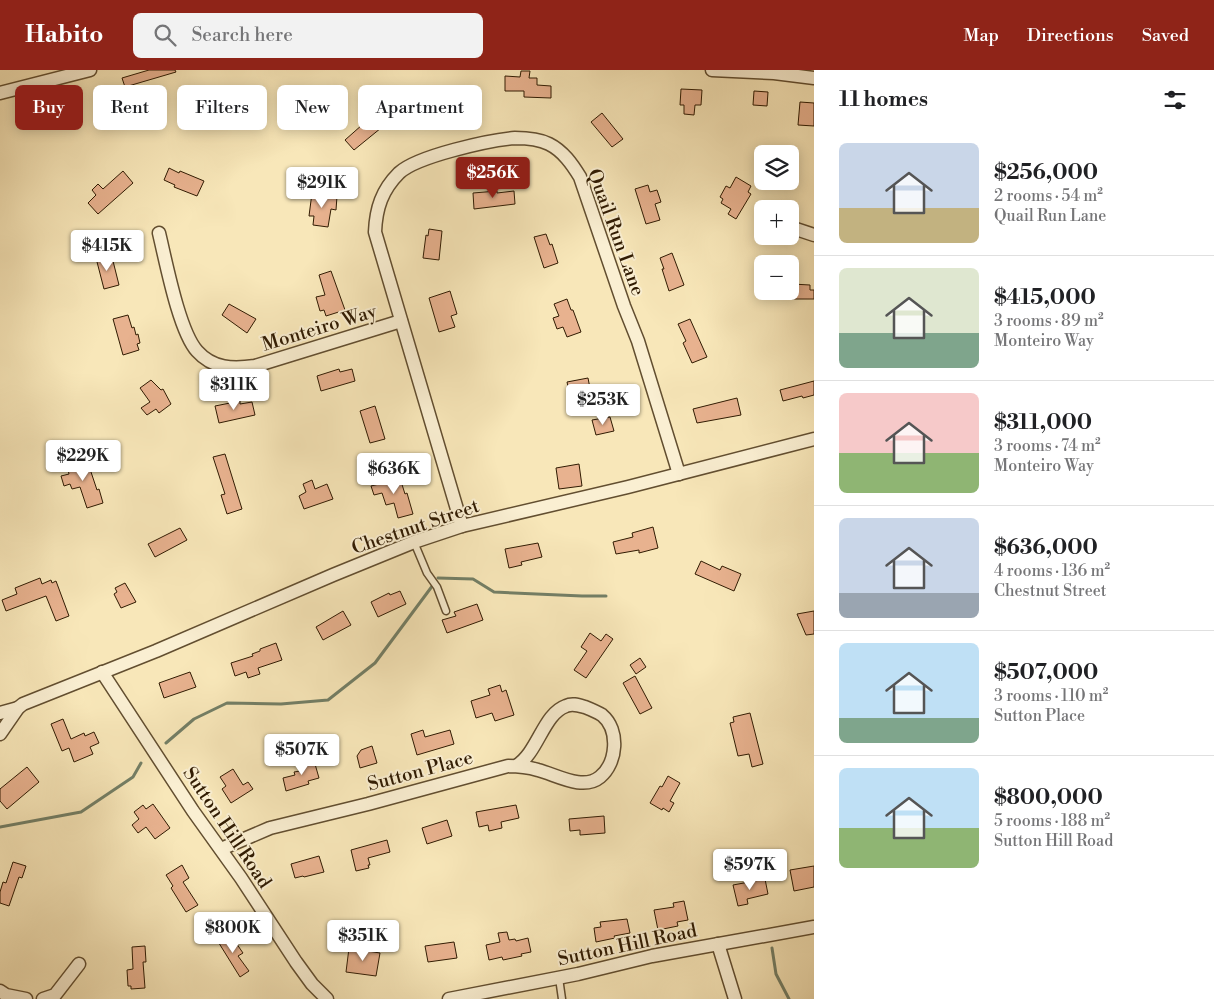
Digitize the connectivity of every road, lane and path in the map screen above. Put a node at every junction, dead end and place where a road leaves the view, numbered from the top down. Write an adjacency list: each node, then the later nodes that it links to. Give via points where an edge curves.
1 (90, 70): 4 (street)
2 (712, 70): 3 (street)
3 (814, 78)
4 (0, 93)
5 (799, 230): 7 (street)
6 (159, 233): 8 (street, Monteiro Way, via 186,332 197,351 219,366 234,369 255,366)
7 (814, 235)
8 (401, 321): 10 (street, Quail Run Lane, via 375,232 382,194 390,184 417,162 447,152 514,138 550,144 571,162 580,177 638,341); 11 (street, Quail Run Lane)
9 (814, 439): 10 (street, Chestnut Street)
10 (679, 474): 11 (street, Chestnut Street)
11 (462, 526): 12 (street, Chestnut Street)
12 (414, 542): 13 (lane); 14 (street, Chestnut Street)
13 (446, 611)
14 (102, 672): 15 (street, Chestnut Street); 19 (street, Sutton Hill Road)
15 (18, 708): 16 (street); 17 (street, Chestnut Street)
16 (0, 713)
17 (0, 734)
18 (516, 766): 18 (street, Sutton Place, via 576,782 599,778 613,759 609,724 591,709 576,704 566,705 542,730 530,754); 19 (street, Sutton Place, via 488,770 270,828)
19 (220, 849): 27 (street, Sutton Hill Road, via 296,962)
20 (814, 927): 21 (street, Sutton Hill Road)
21 (718, 944): 23 (street, Sutton Hill Road); 30 (street)
22 (79, 964): 26 (street, via 55,995)
23 (559, 978): 28 (street, Sutton Hill Road); 29 (lane)
24 (0, 991): 25 (street)
25 (26, 999)
26 (43, 999)
27 (327, 999)
28 (448, 999)
29 (562, 999)
30 (735, 999)

